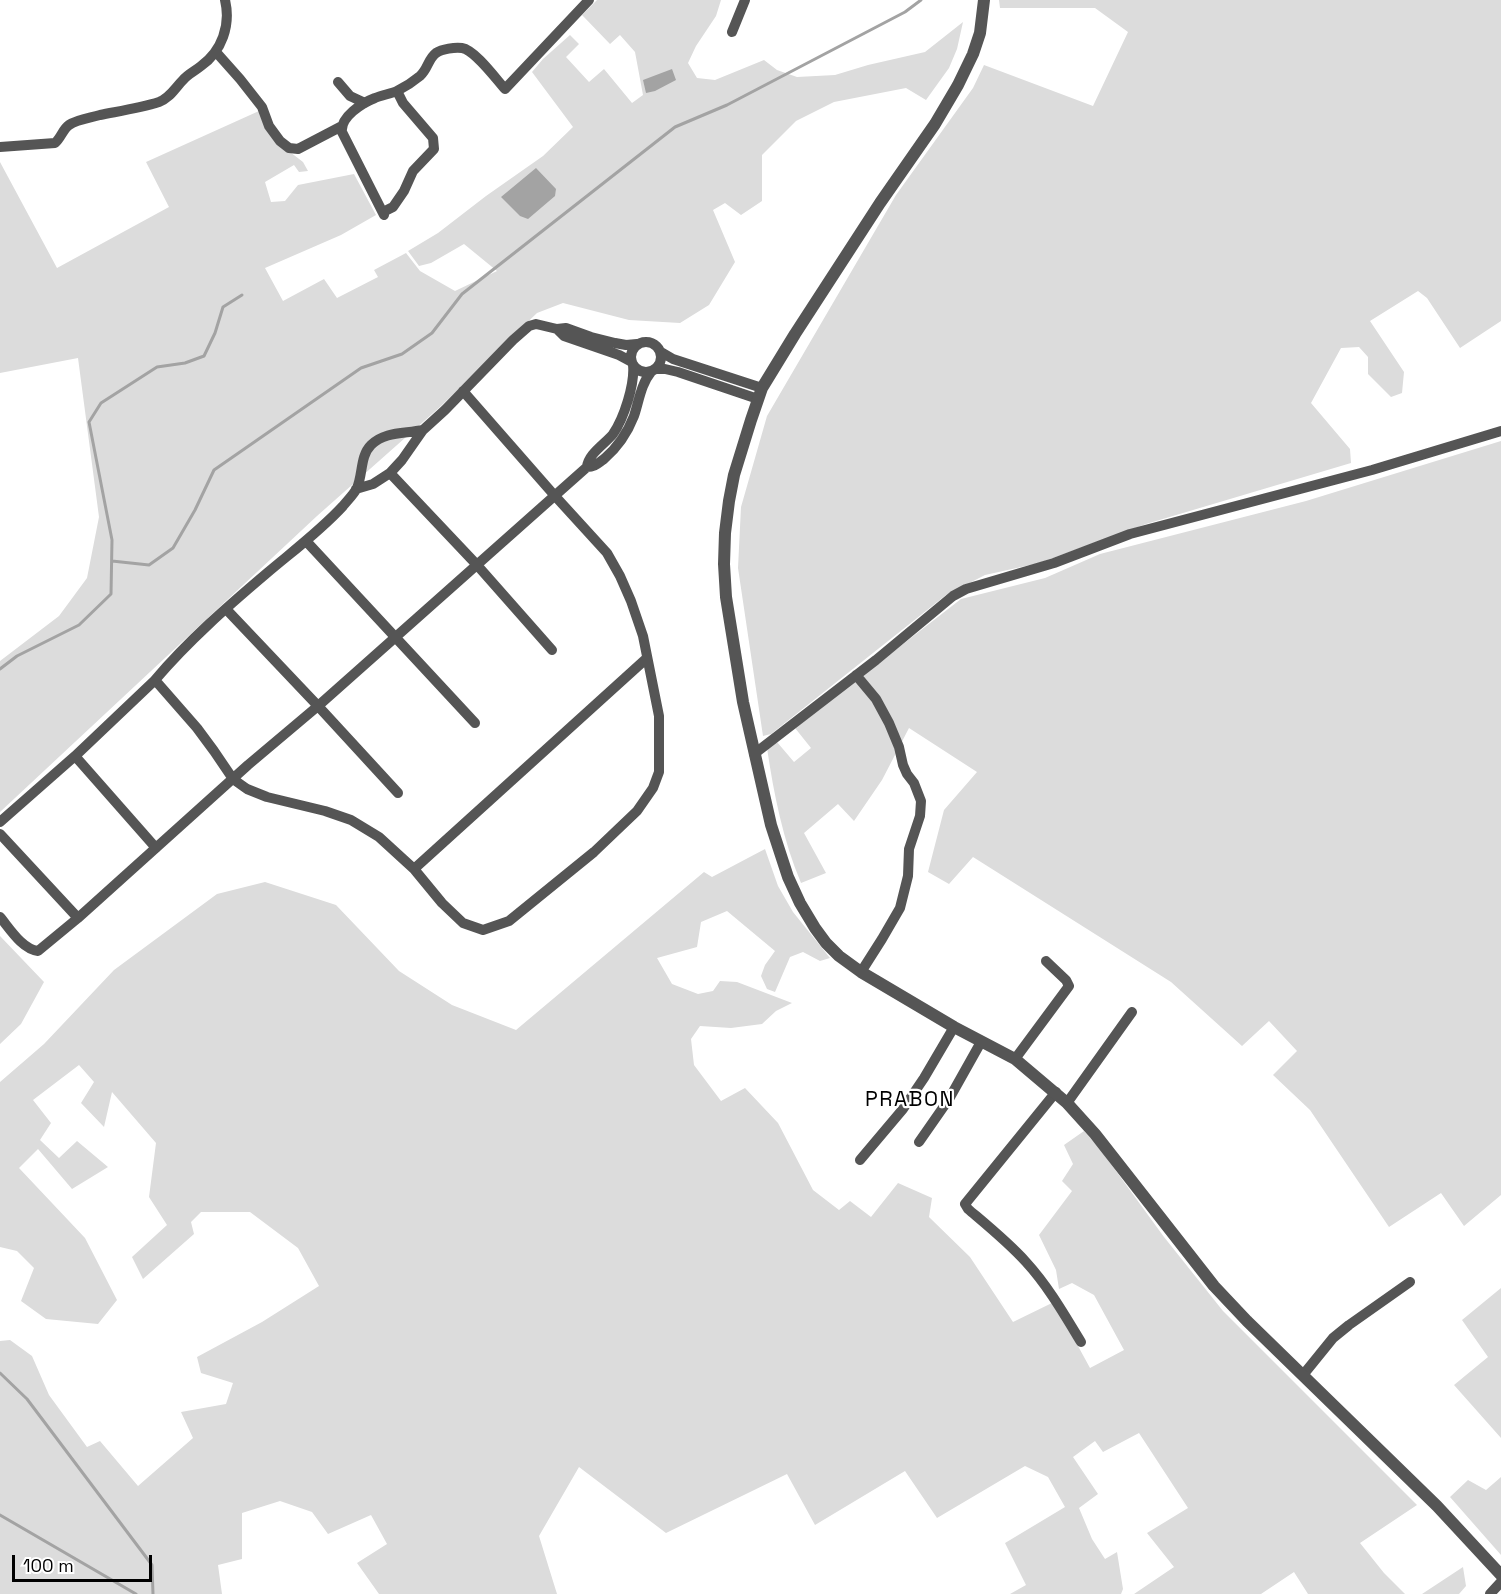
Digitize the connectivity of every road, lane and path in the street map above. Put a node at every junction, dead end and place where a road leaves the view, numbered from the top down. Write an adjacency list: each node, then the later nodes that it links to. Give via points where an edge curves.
1 (225, 0): 6 (street, via 224,35)
2 (589, 0): 8 (street, via 506,89 471,52 462,48 436,53 420,76)
3 (745, 0): 5 (street)
4 (984, 0): 18 (street, via 980,33 958,85)
5 (732, 32)
6 (216, 52): 10 (street, via 262,108 268,126 289,148 309,145); 11 (street, via 162,101 85,119 68,126 55,143)
7 (338, 82): 9 (street, via 350,96)
8 (397, 91): 9 (street); 10 (street, via 433,138 434,149 413,171 393,207 383,213)
9 (365, 103): 10 (street)
10 (342, 126)
11 (0, 147)
12 (557, 329): 13 (street, via 566,328 615,343); 15 (street, via 564,336 619,355); 17 (street, via 530,326)
13 (637, 344): 14 (street, via 651,342); 15 (street)
14 (661, 352): 16 (street, via 661,361); 18 (street)
15 (632, 364): 16 (street, via 642,372); 19 (street)
16 (654, 370): 18 (street, via 665,369); 19 (street)
17 (463, 391): 20 (street); 24 (street)
18 (760, 394): 35 (street, via 734,475 724,564 732,637)
19 (628, 415): 24 (street, via 589,459 587,468)
20 (423, 430): 22 (street); 23 (street, via 399,432 370,446)
21 (1501, 431): 31 (street, via 1372,470 1139,531 1054,563 966,589)
22 (390, 473): 23 (street); 26 (street)
23 (357, 489): 25 (street)
24 (555, 496): 26 (street); 30 (street, via 607,553 632,601)
25 (306, 541): 27 (street); 28 (street)
26 (477, 565): 28 (street); 29 (street)
27 (226, 609): 32 (street); 33 (street)
28 (395, 638): 33 (street); 34 (street)
29 (552, 650)
30 (647, 658): 42 (street); 42 (street, via 659,716 659,772 637,810 594,852 509,921 483,930 463,923)
31 (856, 675): 35 (street); 46 (street, via 889,723 921,801 900,908)
32 (155, 680): 36 (street); 37 (street, via 197,728)
33 (318, 705): 37 (street); 38 (street)
34 (476, 723)
35 (754, 754): 46 (street, via 771,825 800,903 826,943)
36 (75, 756): 39 (street); 41 (street)
37 (233, 779): 41 (street); 42 (street, via 267,797 351,820 379,837)
38 (398, 793)
39 (0, 822)
40 (0, 834): 44 (street)
41 (156, 848): 44 (street)
42 (414, 869)
43 (0, 917): 44 (street, via 25,946 36,951)
44 (78, 918)
45 (1046, 961): 50 (street, via 1069,986)
46 (861, 972): 48 (street)
47 (1132, 1012): 52 (street)
48 (954, 1027): 49 (street); 54 (street, via 903,1108)
49 (981, 1042): 50 (street); 53 (street)
50 (1015, 1059): 51 (street)
51 (1056, 1092): 52 (street); 56 (street, via 965,1204 1034,1272)
52 (1067, 1102): 57 (street, via 1214,1286)
53 (919, 1142)
54 (860, 1160)
55 (1410, 1282): 57 (street, via 1333,1338)
56 (1081, 1342)
57 (1302, 1375): 58 (street, via 1437,1506)
58 (1501, 1575)
59 (1501, 1582): 60 (street)
60 (1490, 1594)

